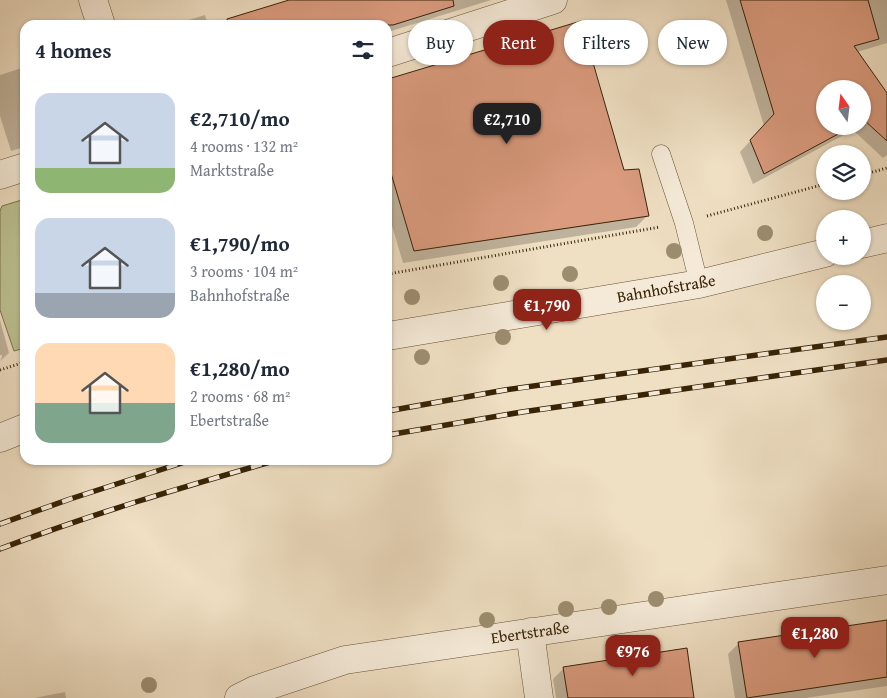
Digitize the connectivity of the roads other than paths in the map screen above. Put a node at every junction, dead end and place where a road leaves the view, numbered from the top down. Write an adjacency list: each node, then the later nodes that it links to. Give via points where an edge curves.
1 (93, 0): 3 (street)
2 (553, 0): 4 (street)
3 (99, 20)
4 (392, 52)
5 (661, 154): 11 (lane, via 684,223)
6 (20, 169): 7 (street)
7 (0, 175)
8 (887, 238): 9 (street)
9 (871, 242)
10 (816, 256): 11 (street, Bahnhofstraße)
11 (699, 284): 12 (street, Bahnhofstraße)
12 (392, 335)
13 (20, 430): 14 (street)
14 (0, 438)
15 (887, 580): 16 (street, Ebertstraße)
16 (530, 632): 17 (street, Ebertstraße, via 345,660); 18 (street)
17 (239, 698)
18 (539, 698)

